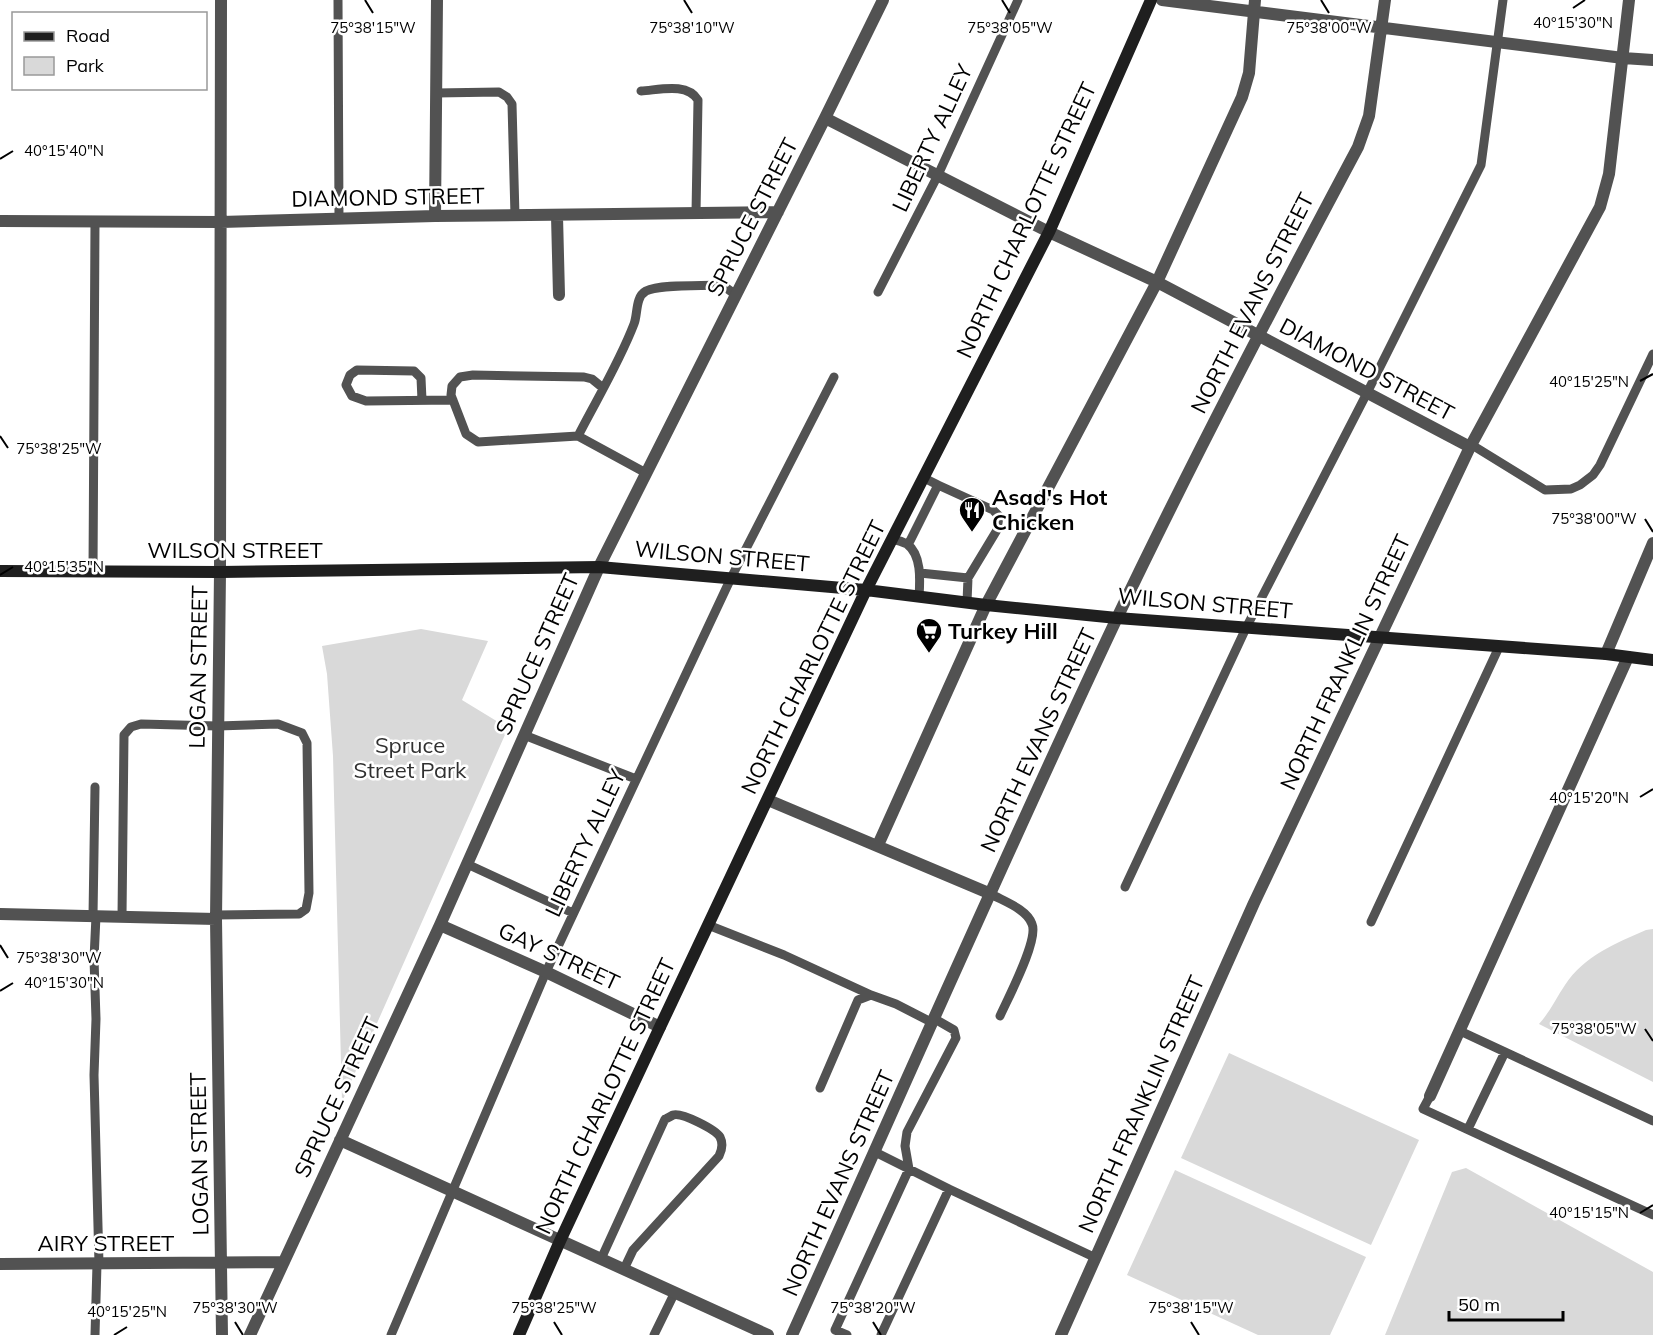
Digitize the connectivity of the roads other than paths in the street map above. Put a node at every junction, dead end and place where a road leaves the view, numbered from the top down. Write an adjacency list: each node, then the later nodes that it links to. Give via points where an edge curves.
1 (221, 0): 28 (street, LOGAN STREET)
2 (338, 0): 25 (lane)
3 (438, 0): 17 (street)
4 (883, 0): 18 (street, SPRUCE STREET)
5 (1018, 0): 19 (lane, LIBERTY ALLEY)
6 (1152, 0): 29 (street, NORTH CHARLOTTE STREET)
7 (1162, 0): 11 (street)
8 (1385, 0): 12 (street, NORTH EVANS STREET)
9 (1503, 0): 13 (lane)
10 (1629, 0): 14 (street, NORTH FRANKLIN STREET)
11 (1254, 6): 12 (street); 30 (street, via 1249,73 1242,97)
12 (1382, 27): 13 (street); 34 (street, NORTH EVANS STREET, via 1369,116 1358,147)
13 (1498, 42): 14 (street); 38 (lane, via 1481,165)
14 (1623, 58): 15 (street); 42 (street, NORTH FRANKLIN STREET, via 1609,174 1600,207)
15 (1653, 60)
16 (641, 91): 21 (lane, via 684,88 698,100)
17 (436, 93): 22 (street); 23 (lane, via 499,92 512,104)
18 (825, 118): 19 (street, DIAMOND STREET); 20 (street, SPRUCE STREET)
19 (938, 175): 29 (street, DIAMOND STREET); 31 (lane, LIBERTY ALLEY)
20 (778, 212): 21 (street, DIAMOND STREET); 33 (street, SPRUCE STREET)
21 (696, 213): 24 (street, DIAMOND STREET)
22 (435, 216): 23 (street, DIAMOND STREET); 25 (street, DIAMOND STREET)
23 (515, 216): 24 (street, DIAMOND STREET)
24 (557, 216): 32 (street)
25 (339, 219): 28 (street, DIAMOND STREET)
26 (0, 221): 27 (street, DIAMOND STREET)
27 (95, 222): 28 (street, DIAMOND STREET); 51 (lane)
28 (221, 222): 52 (street, LOGAN STREET)
29 (1049, 232): 30 (street, DIAMOND STREET); 44 (street, NORTH CHARLOTTE STREET)
30 (1157, 282): 34 (street, DIAMOND STREET); 59 (street)
31 (878, 291)
32 (559, 295)
33 (736, 295): 37 (lane, via 719,285 645,291 639,297 634,322); 43 (street, SPRUCE STREET)
34 (1257, 336): 38 (street, DIAMOND STREET); 60 (street, NORTH EVANS STREET)
35 (1653, 354): 42 (lane, via 1600,465 1580,486 1545,490)
36 (834, 377): 55 (lane, LIBERTY ALLEY)
37 (603, 388): 40 (lane, via 584,377 473,375 460,377 452,386); 41 (lane)
38 (1367, 393): 42 (street, DIAMOND STREET); 61 (lane)
39 (422, 400): 39 (lane, via 366,401 352,396 346,386 357,370 414,371 422,378); 40 (lane)
40 (453, 400): 41 (lane, via 466,434 478,442)
41 (578, 436): 43 (lane)
42 (1471, 446): 62 (street, NORTH FRANKLIN STREET)
43 (646, 473): 49 (street, SPRUCE STREET)
44 (924, 478): 45 (lane); 46 (street, NORTH CHARLOTTE STREET)
45 (938, 485): 48 (lane); 54 (lane, via 999,516 997,530)
46 (892, 539): 48 (lane); 56 (street, NORTH CHARLOTTE STREET)
47 (1653, 543): 64 (street)
48 (908, 544): 53 (lane)
49 (599, 567): 52 (street, WILSON STREET); 55 (street, WILSON STREET); 68 (street, SPRUCE STREET)
50 (0, 571): 51 (street, WILSON STREET)
51 (93, 572): 52 (street, WILSON STREET)
52 (220, 572): 67 (street, LOGAN STREET)
53 (920, 573): 54 (lane); 57 (lane)
54 (968, 578): 58 (lane)
55 (731, 579): 56 (street, WILSON STREET); 69 (lane, LIBERTY ALLEY)
56 (866, 590): 57 (street, WILSON STREET); 71 (street, NORTH CHARLOTTE STREET)
57 (919, 597): 58 (street, WILSON STREET)
58 (967, 603): 59 (street, WILSON STREET)
59 (986, 605): 60 (street, WILSON STREET); 72 (street)
60 (1118, 618): 61 (street, WILSON STREET); 75 (street, NORTH EVANS STREET)
61 (1246, 628): 62 (street, WILSON STREET); 74 (lane)
62 (1380, 638): 63 (street, WILSON STREET); 102 (street, NORTH FRANKLIN STREET, via 1254,903)
63 (1499, 647): 64 (street, WILSON STREET); 81 (lane)
64 (1606, 654): 65 (street, WILSON STREET)
65 (1628, 657): 66 (street, WILSON STREET); 89 (street)
66 (1653, 660)
67 (218, 726): 79 (lane, via 141,724 124,735); 80 (street, LOGAN STREET); 80 (lane, via 278,724 302,733 307,743 309,893 306,909 299,914)
68 (524, 735): 69 (lane); 73 (street, SPRUCE STREET)
69 (636, 779): 76 (lane, LIBERTY ALLEY)
70 (95, 787): 78 (lane)
71 (768, 800): 72 (street); 83 (street, NORTH CHARLOTTE STREET)
72 (878, 845): 75 (street)
73 (467, 864): 76 (lane); 82 (street, SPRUCE STREET)
74 (1125, 887)
75 (991, 894): 86 (lane, via 1022,911 1032,924 1033,941); 87 (street, NORTH EVANS STREET)
76 (573, 913): 84 (lane, LIBERTY ALLEY)
77 (0, 914): 78 (street)
78 (94, 916): 79 (street); 107 (lane)
79 (122, 917): 80 (street)
80 (216, 917): 105 (street, LOGAN STREET)
81 (1371, 922)
82 (440, 925): 84 (street, GAY STREET); 95 (street, SPRUCE STREET)
83 (708, 925): 85 (lane); 88 (street, NORTH CHARLOTTE STREET)
84 (546, 972): 88 (street, GAY STREET); 99 (lane, LIBERTY ALLEY)
85 (871, 995): 87 (lane); 91 (lane, via 858,1000)
86 (1000, 1017)
87 (934, 1021): 96 (street, NORTH EVANS STREET); 97 (lane, via 954,1030 956,1038 907,1132)
88 (660, 1027): 101 (street, NORTH CHARLOTTE STREET)
89 (1460, 1031): 90 (lane); 92 (street)
90 (1505, 1052): 93 (lane); 94 (lane)
91 (820, 1088)
92 (1430, 1096): 94 (lane, via 1423,1108)
93 (1653, 1121)
94 (1468, 1129): 100 (lane)
95 (340, 1140): 99 (street); 104 (street, SPRUCE STREET)
96 (874, 1152): 97 (lane); 117 (street, NORTH EVANS STREET)
97 (909, 1169): 98 (lane); 118 (lane, via 835,1330)
98 (949, 1189): 102 (lane); 119 (lane)
99 (453, 1191): 101 (street); 113 (lane, LIBERTY ALLEY)
100 (1653, 1215)
101 (561, 1240): 103 (street); 114 (street, NORTH CHARLOTTE STREET)
102 (1096, 1258): 120 (street, NORTH FRANKLIN STREET)
103 (601, 1259): 108 (street); 108 (lane, via 665,1119 682,1114 720,1136 722,1149 633,1250)
104 (284, 1262): 105 (street, AIRY STREET); 112 (street, SPRUCE STREET)
105 (222, 1263): 107 (street, AIRY STREET); 111 (street, LOGAN STREET)
106 (0, 1264): 107 (street, AIRY STREET)
107 (98, 1264): 110 (lane)
108 (624, 1269): 109 (street)
109 (675, 1292): 115 (lane); 116 (street)
110 (95, 1335)
111 (222, 1335)
112 (250, 1335)
113 (391, 1335)
114 (519, 1335)
115 (654, 1335)
116 (768, 1335)
117 (792, 1335)
118 (847, 1335)
119 (881, 1335)
120 (1061, 1335)

